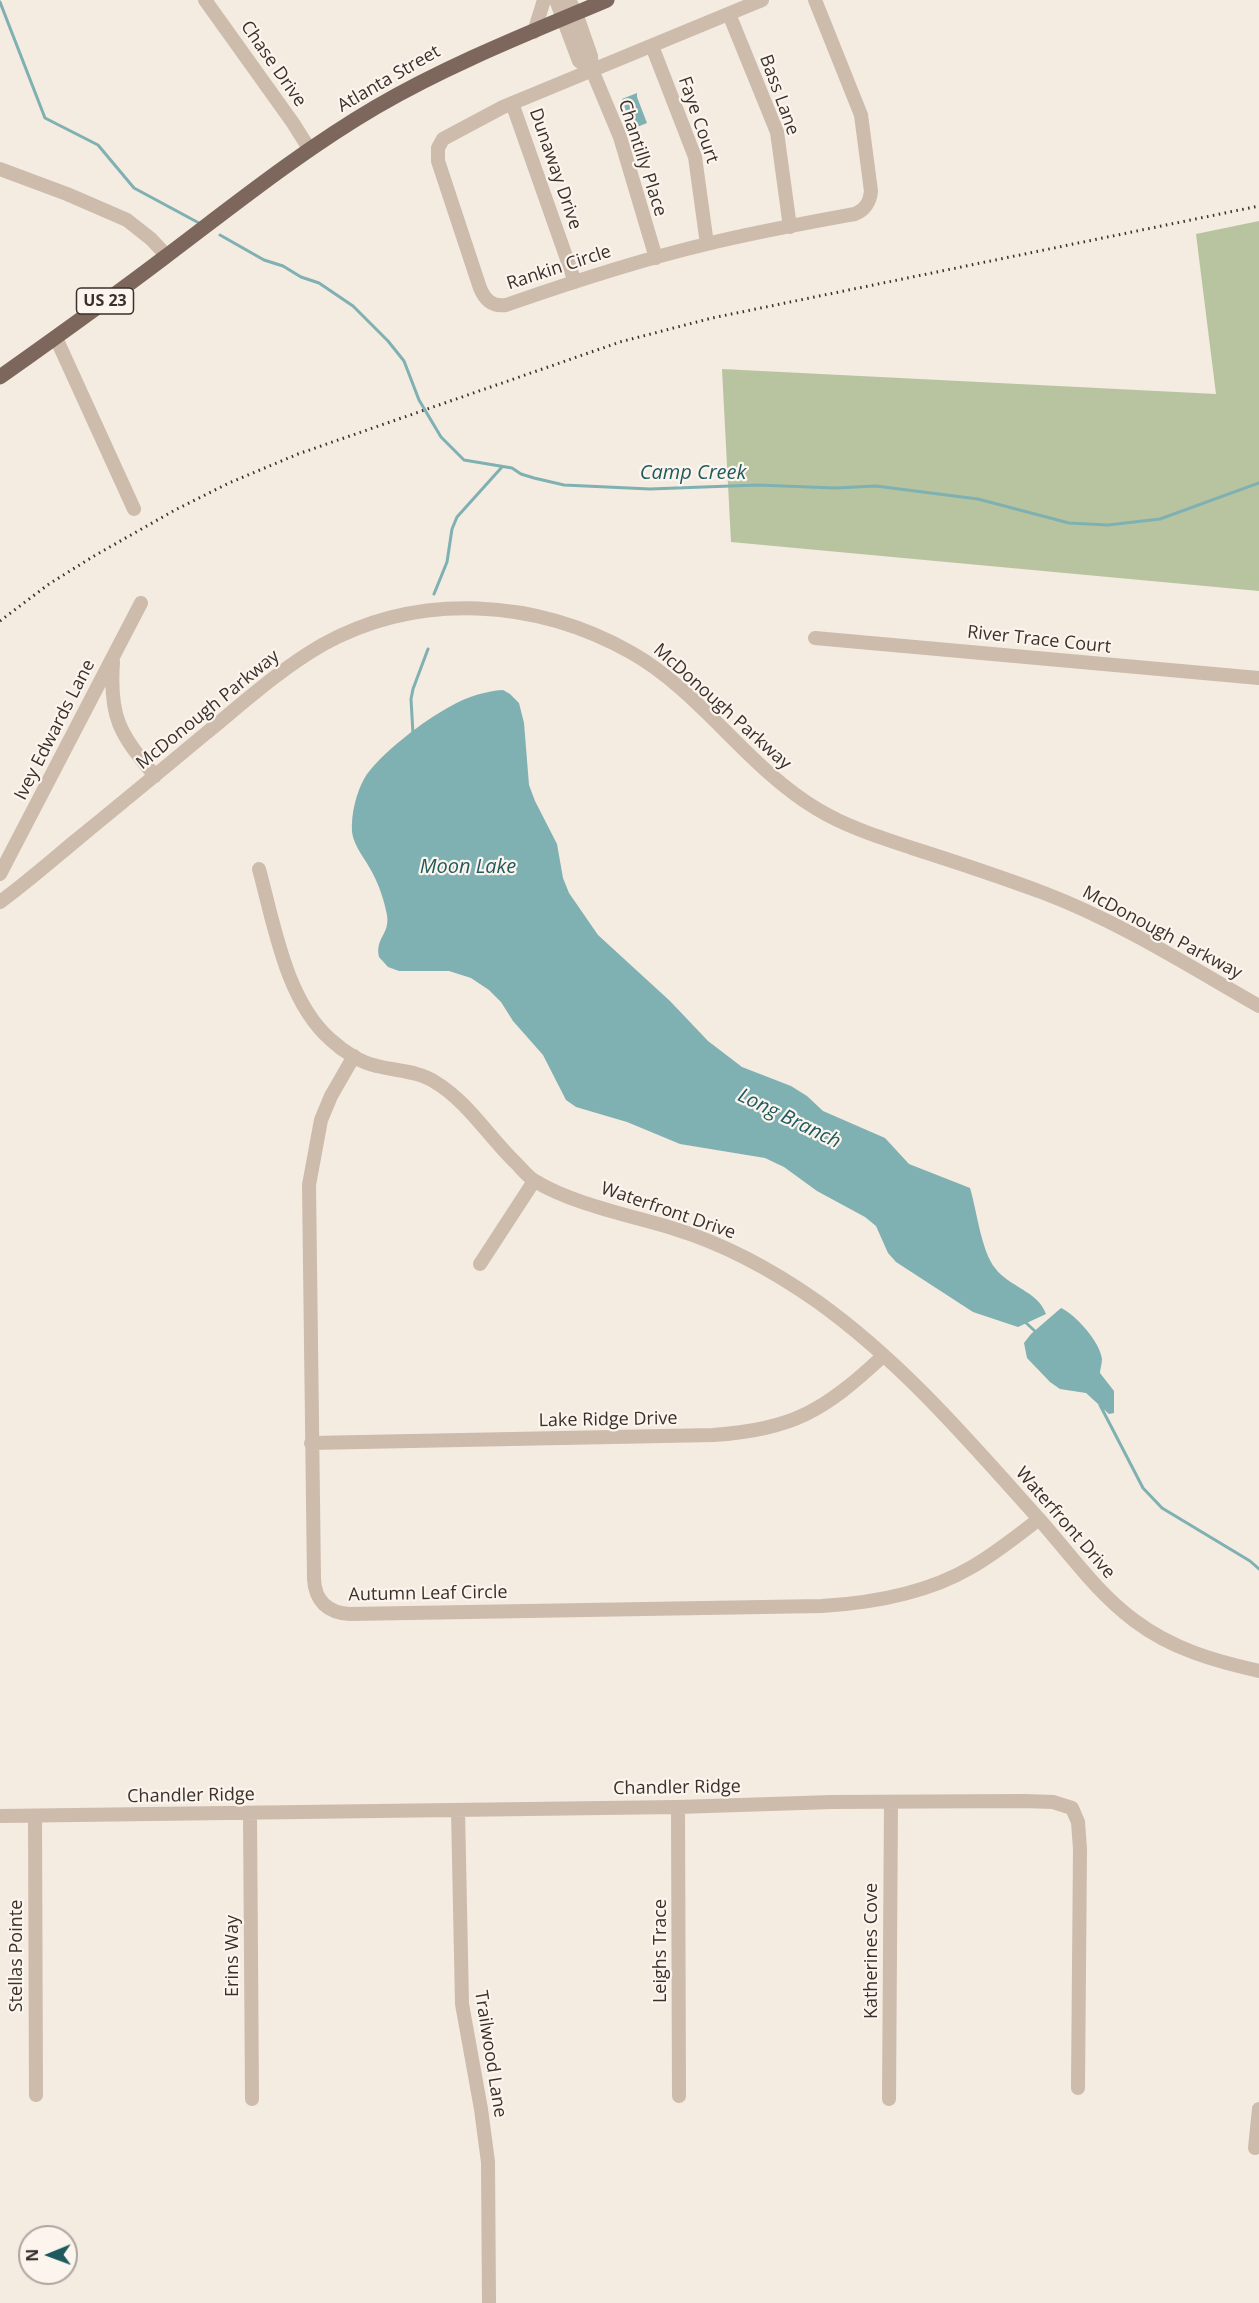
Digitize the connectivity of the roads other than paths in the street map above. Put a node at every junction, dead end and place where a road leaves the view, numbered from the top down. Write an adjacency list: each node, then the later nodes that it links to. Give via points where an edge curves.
1 (205, 0): 13 (street, Chase Drive)
2 (544, 0): 9 (street)
3 (556, 0): 7 (street, Chantilly Place)
4 (607, 0): 7 (main road, Atlanta Street / US 23)
5 (762, 0): 8 (street, Rankin Circle)
6 (815, 0): 15 (street, Rankin Circle, via 861,115 871,191 868,204 860,211)
7 (569, 10): 9 (main road, Atlanta Street / US 23); 11 (street, Chantilly Place, via 591,56)
8 (729, 14): 10 (street, Rankin Circle); 15 (street, Bass Lane, via 777,132)
9 (534, 32): 13 (main road, Atlanta Street / US 23, via 461,61 378,106)
10 (652, 46): 11 (street, Rankin Circle); 16 (street, Faye Court, via 695,157)
11 (592, 70): 12 (street, Rankin Circle); 18 (street, Chantilly Place, via 620,137)
12 (512, 103): 19 (street, Dunaway Drive); 19 (street, Rankin Circle, via 446,136 438,148 438,161 480,288 488,301 501,306)
13 (310, 150): 17 (main road, Atlanta Street / US 23, via 264,180)
14 (0, 169): 17 (street, via 127,220)
15 (790, 227): 16 (street, Rankin Circle)
16 (707, 244): 18 (street, Rankin Circle)
17 (167, 256): 20 (main road, US 23)
18 (656, 258): 19 (street, Rankin Circle)
19 (575, 282)
20 (56, 338): 21 (main road, US 23); 22 (street)
21 (0, 377)
22 (134, 509)
23 (141, 603): 25 (street, Ivey Edwards Lane)
24 (815, 638): 26 (street, River Trace Court)
25 (113, 656): 27 (street, via 111,691 116,715 128,742); 29 (street, Ivey Edwards Lane)
26 (1259, 678)
27 (155, 776): 30 (street, McDonough Parkway); 31 (street, McDonough Parkway, via 285,669 356,630 405,614 445,608 539,616 588,631 637,656 670,680 784,787 829,816 1077,907)
28 (259, 869): 32 (street, Waterfront Drive, via 291,982 307,1013 330,1040)
29 (0, 874)
30 (0, 902)
31 (1259, 1006)
32 (354, 1056): 33 (street, Waterfront Drive, via 373,1065 432,1079 449,1091); 36 (street, Autumn Leaf Circle, via 321,1120 309,1185)
33 (534, 1181): 34 (street); 35 (street, Waterfront Drive, via 571,1197 687,1233 752,1261 821,1304)
34 (480, 1264)
35 (883, 1356): 36 (street, Lake Ridge Drive, via 854,1384 815,1410 786,1424 756,1431 713,1436); 37 (street, Waterfront Drive, via 956,1425)
36 (311, 1443): 37 (street, Autumn Leaf Circle, via 315,1588 323,1604 344,1614 858,1603 908,1592 968,1569)
37 (1039, 1519): 38 (street, Waterfront Drive, via 1107,1598 1137,1623 1203,1657)
38 (1259, 1671)
39 (891, 1803): 40 (street, Chandler Ridge); 45 (street, Chandler Ridge, via 1024,1801 1053,1802 1072,1808 1078,1822 1080,1849); 49 (street, Katherines Cove)
40 (678, 1807): 41 (street, Chandler Ridge); 47 (street, Leighs Trace)
41 (458, 1810): 42 (street, Chandler Ridge); 52 (street, Trailwood Lane, via 462,2004 488,2162)
42 (250, 1813): 44 (street, Chandler Ridge); 48 (street, Erins Way)
43 (0, 1816): 44 (street, Chandler Ridge)
44 (34, 1816): 46 (street, Stellas Pointe)
45 (1078, 2088)
46 (36, 2095)
47 (679, 2096)
48 (252, 2098)
49 (889, 2099)
50 (1259, 2109): 51 (street)
51 (1255, 2148)
52 (489, 2303)

